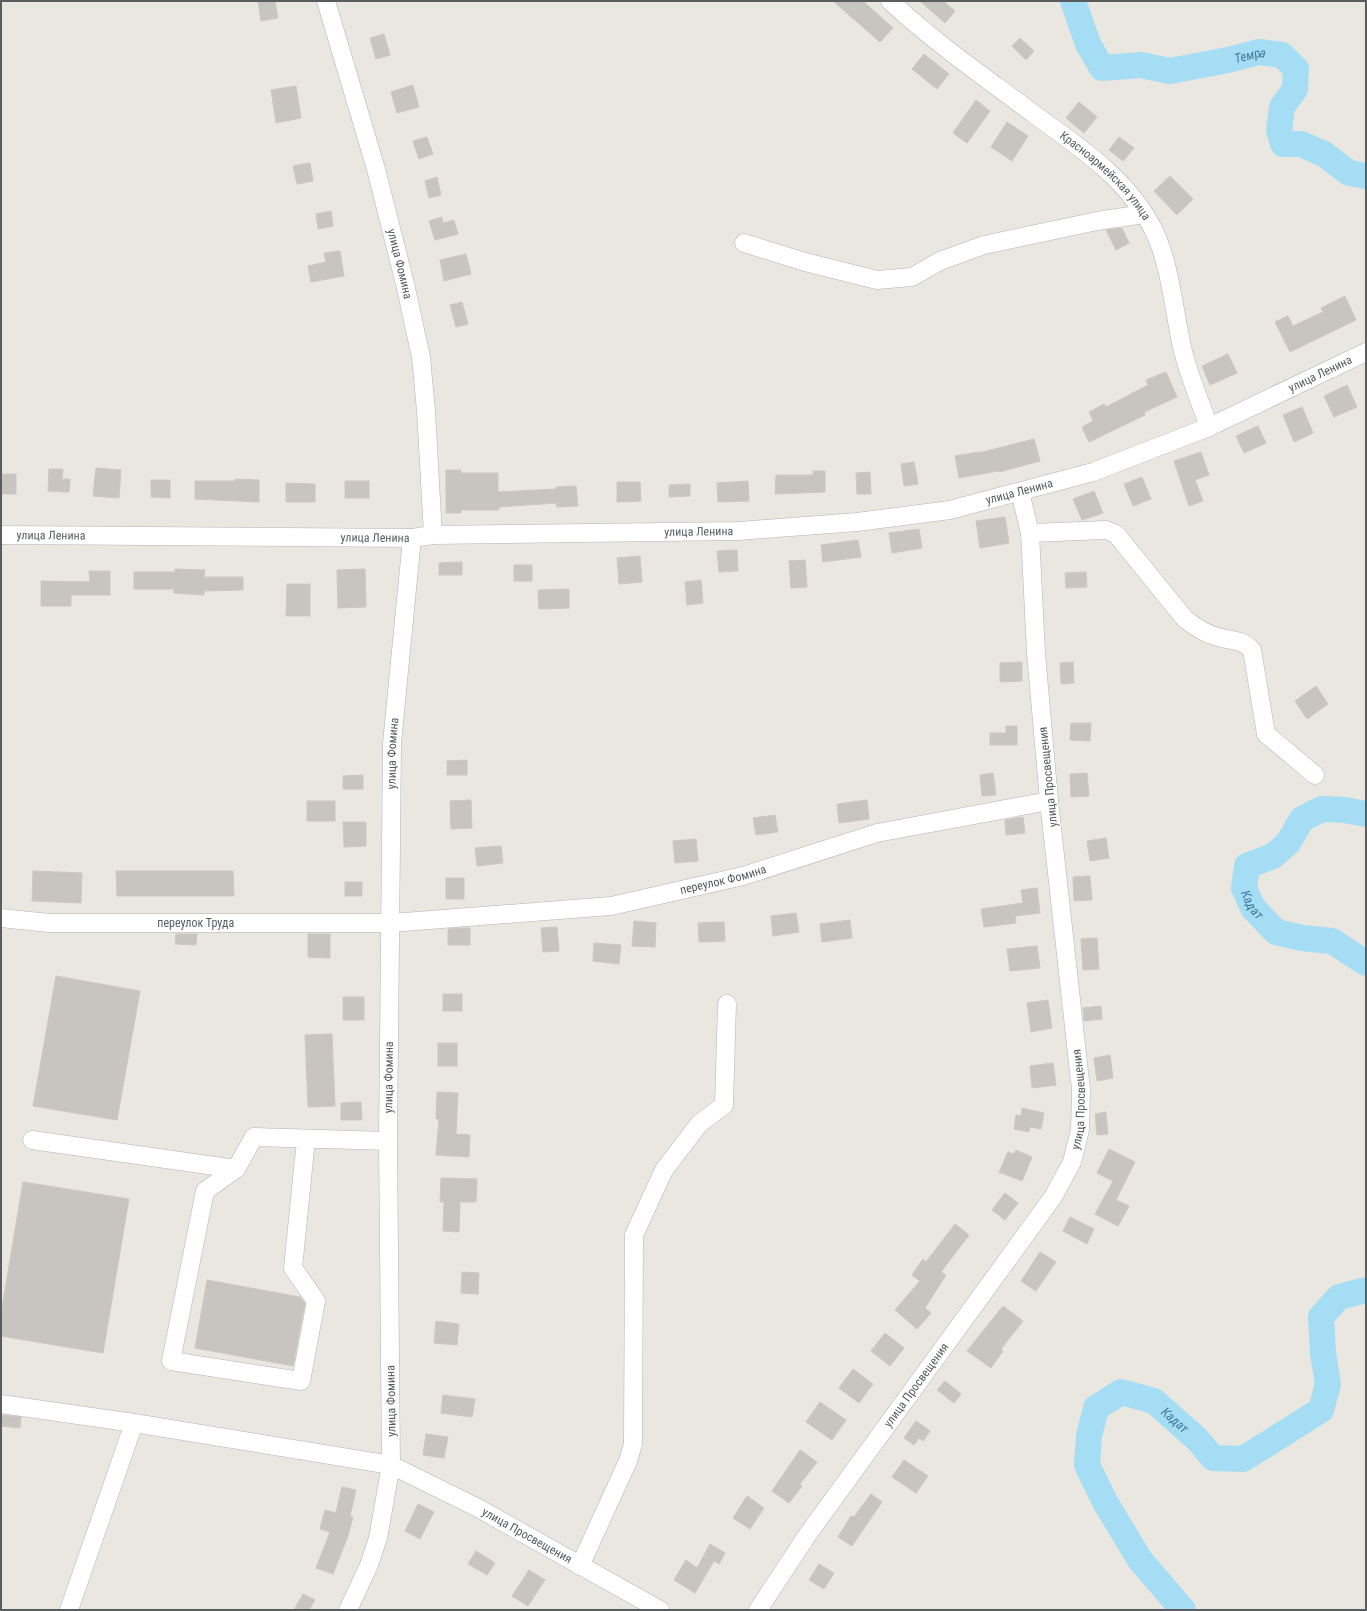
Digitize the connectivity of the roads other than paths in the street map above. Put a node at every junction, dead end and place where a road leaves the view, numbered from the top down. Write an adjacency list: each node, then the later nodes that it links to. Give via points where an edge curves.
1 (326, 1): 10 (street, улица Фомина, via 376,169 421,358)
2 (890, 1): 3 (street, Красноармейская улица, via 961,60 1080,148 1119,182 1138,202)
3 (1144, 214): 4 (street, via 1097,220 984,245 940,261 912,277 877,280); 6 (street, Красноармейская улица, via 1154,230 1164,263 1182,348)
4 (744, 243)
5 (1366, 352): 6 (street, улица Ленина)
6 (1209, 427): 7 (street, улица Ленина, via 1093,472)
7 (1020, 492): 8 (street, улица Просвещения); 10 (street, улица Ленина, via 950,510 857,522 739,531)
8 (1030, 533): 12 (street, via 1106,530 1116,534 1185,619 1196,628 1218,638 1246,643 1252,650 1266,734); 13 (street, улица Просвещения, via 1036,653)
9 (1, 535): 11 (street, улица Ленина)
10 (433, 535): 11 (street, улица Ленина)
11 (412, 538): 15 (street, улица Фомина, via 392,743)
12 (1315, 775)
13 (1049, 801): 15 (street, переулок Фомина, via 877,833 743,876 611,906); 28 (street, улица Просвещения, via 1081,1090 1080,1130 1072,1162 1053,1197 808,1534)
14 (1, 918): 15 (street, переулок Труда, via 49,923)
15 (391, 923): 19 (street, улица Фомина)
16 (728, 1004): 24 (street, via 724,1104 699,1124 664,1170 634,1235 633,1444 628,1461)
17 (306, 1139): 19 (street); 20 (street, via 254,1137); 20 (street, via 293,1268 316,1301 301,1381 171,1361 205,1191)
18 (32, 1140): 20 (street)
19 (388, 1141): 23 (street, улица Фомина)
20 (236, 1169)
21 (1, 1404): 22 (street, улица Просвещения)
22 (134, 1423): 23 (street, улица Просвещения); 25 (street)
23 (392, 1465): 24 (street, улица Просвещения, via 478,1508); 26 (street, улица Фомина, via 378,1538 369,1565)
24 (580, 1566): 27 (street, улица Просвещения)
25 (69, 1610)
26 (348, 1610)
27 (660, 1610)
28 (758, 1610)

